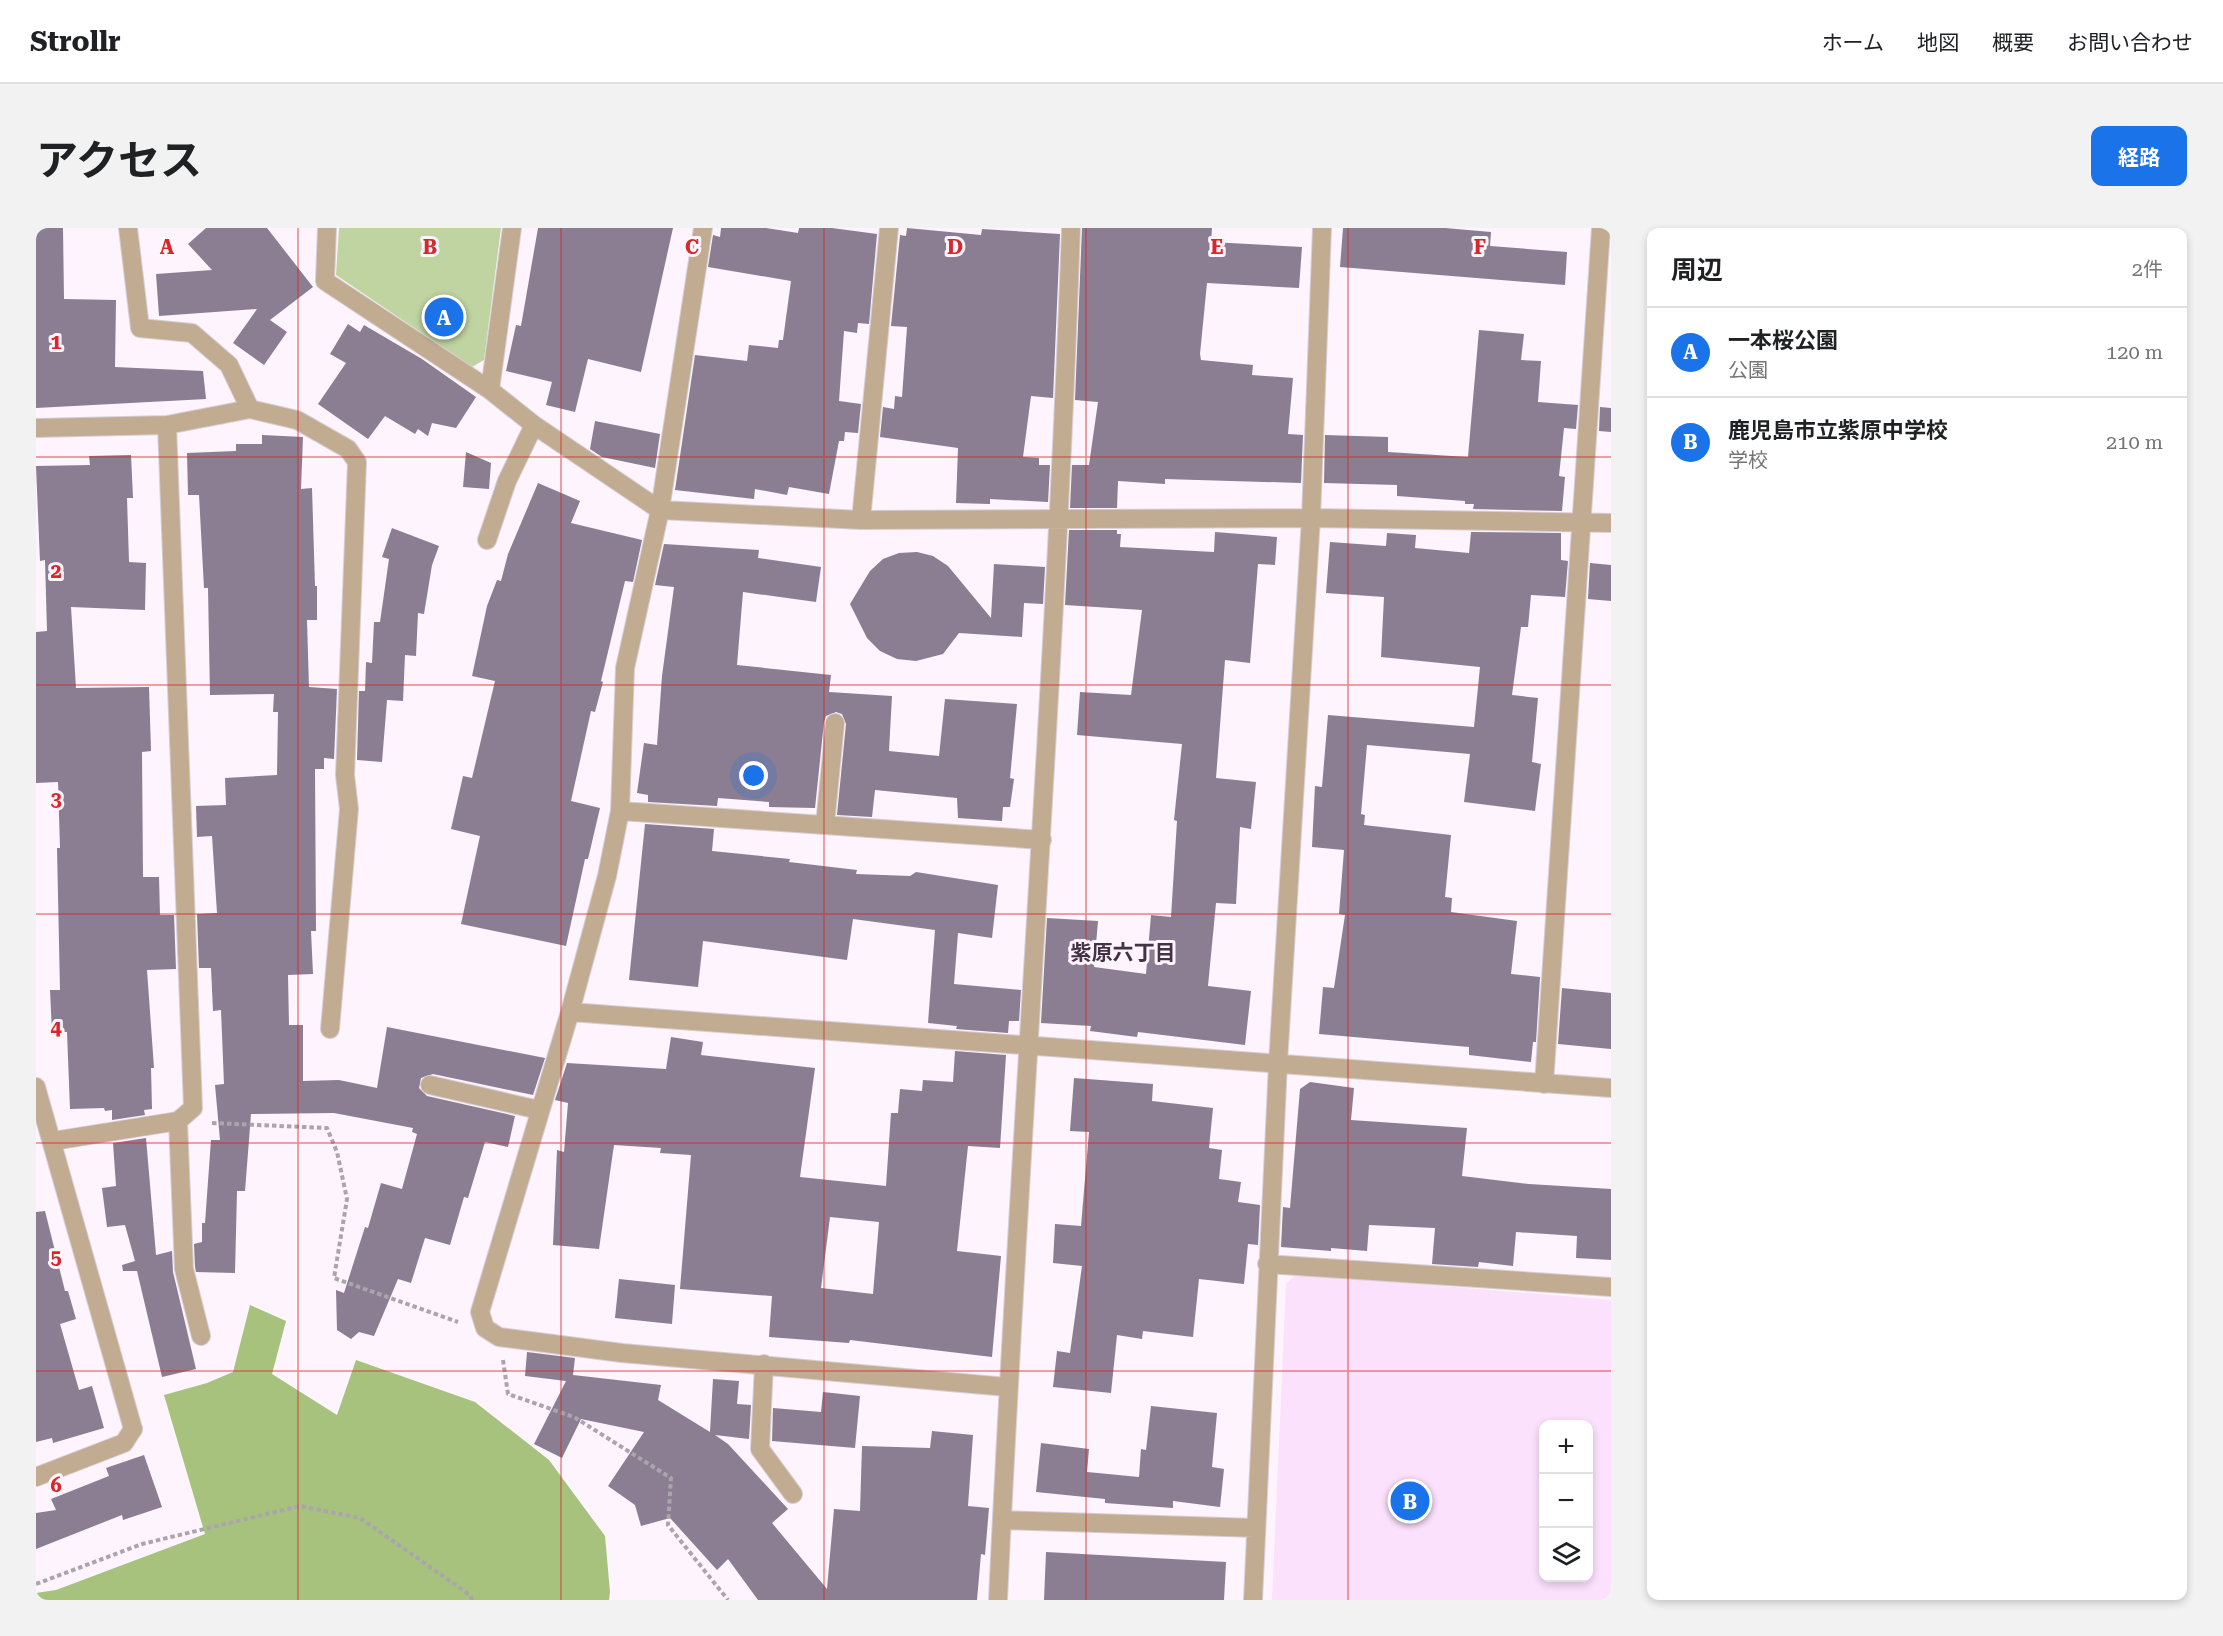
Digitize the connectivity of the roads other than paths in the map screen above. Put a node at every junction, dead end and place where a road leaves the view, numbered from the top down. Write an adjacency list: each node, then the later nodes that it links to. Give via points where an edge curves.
1 (128, 228): 10 (street, via 140,328 192,333 229,365)
2 (327, 228): 9 (street, via 326,281)
3 (512, 228): 9 (street)
4 (703, 228): 14 (street)
5 (889, 228): 17 (street)
6 (1071, 228): 16 (street)
7 (1322, 228): 15 (street)
8 (1601, 228): 18 (street)
9 (490, 390): 12 (street)
10 (250, 409): 11 (street); 26 (street, via 297,420 348,449 357,462 345,775 349,809)
11 (167, 425): 13 (street); 34 (street, via 193,1108)
12 (534, 425): 14 (street); 20 (street, via 507,481)
13 (36, 428)
14 (660, 510): 17 (street); 22 (street, via 626,668)
15 (1311, 518): 16 (street); 18 (street); 28 (street)
16 (1059, 519): 17 (street); 24 (street)
17 (861, 520)
18 (1582, 523): 19 (street); 29 (street)
19 (1611, 524)
20 (487, 540)
21 (835, 723): 23 (street)
22 (620, 811): 23 (street); 25 (street, via 607,876)
23 (825, 825): 24 (street)
24 (1042, 840): 27 (street)
25 (570, 1012): 27 (street); 33 (street)
26 (330, 1029)
27 (1028, 1045): 28 (street); 40 (street)
28 (1278, 1063): 29 (street); 36 (street)
29 (1544, 1084): 32 (street)
30 (430, 1085): 33 (street)
31 (36, 1087): 35 (street)
32 (1611, 1088)
33 (539, 1110): 39 (street, via 480,1312 485,1328 499,1337 621,1353)
34 (178, 1121): 35 (street); 38 (street, via 184,1269)
35 (53, 1141): 41 (street, via 133,1429 124,1443)
36 (1267, 1264): 37 (street); 44 (street)
37 (1611, 1287)
38 (201, 1336)
39 (764, 1364): 40 (street); 42 (street, via 760,1449)
40 (1007, 1387): 43 (street)
41 (36, 1477)
42 (793, 1494)
43 (1002, 1520): 44 (street); 45 (street)
44 (1256, 1528): 46 (street)
45 (998, 1600)
46 (1253, 1600)

